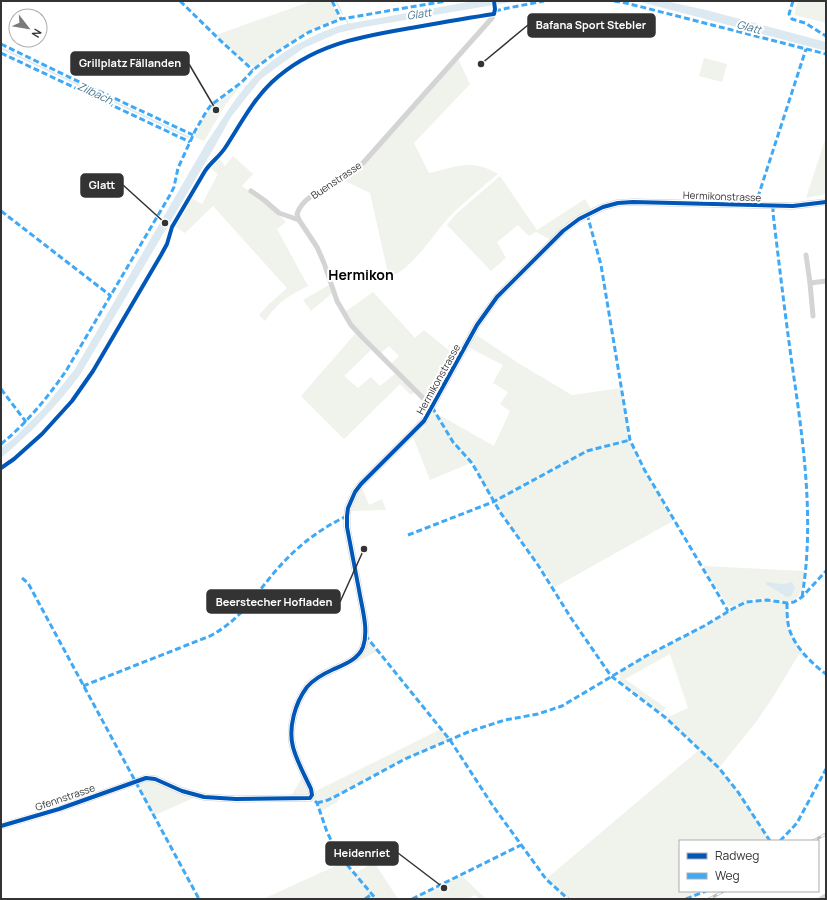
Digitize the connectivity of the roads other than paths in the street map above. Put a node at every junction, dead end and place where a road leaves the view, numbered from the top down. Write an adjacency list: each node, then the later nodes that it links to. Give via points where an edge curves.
1 (494, 1): 4 (street, Buenstrasse, via 495,11 492,18 363,163 300,206 297,214)
2 (251, 191): 4 (street, via 279,213)
3 (826, 202): 9 (street, Hermikonstrasse, via 793,206 626,202 587,214 563,231 492,303)
4 (299, 220): 9 (street, via 317,247 337,301 351,325)
5 (806, 255): 7 (street)
6 (826, 281): 7 (street)
7 (810, 283): 8 (street)
8 (813, 316)
9 (432, 407): 10 (street, Hermikonstrasse, via 421,424 361,484 349,504 347,527 364,622 364,642 353,660 313,681 297,705 292,739 295,753 311,789)
10 (311, 797): 11 (street, Gfennstrasse, via 216,798 190,794 152,778 146,778)
11 (1, 826)
12 (826, 896): 13 (street)
13 (821, 899)

